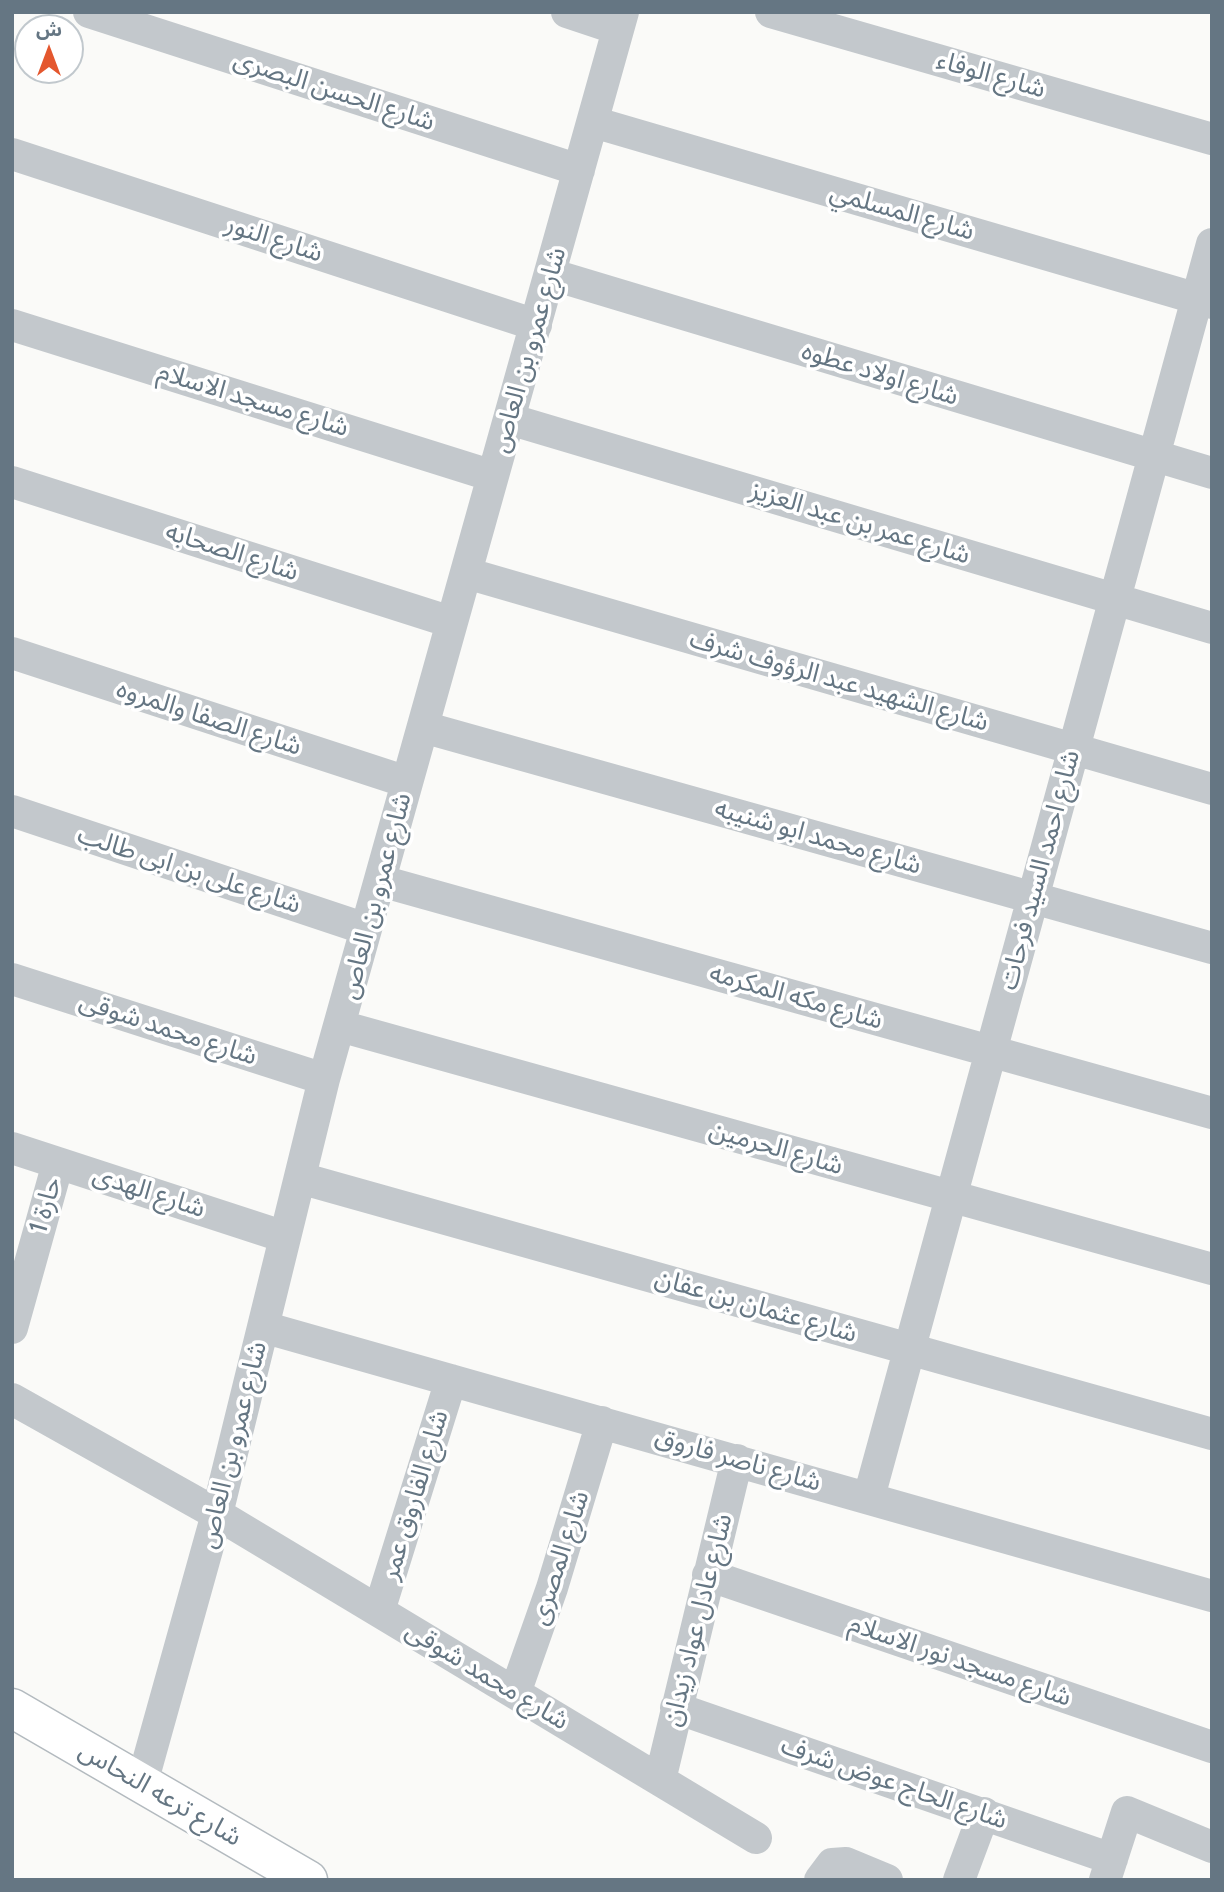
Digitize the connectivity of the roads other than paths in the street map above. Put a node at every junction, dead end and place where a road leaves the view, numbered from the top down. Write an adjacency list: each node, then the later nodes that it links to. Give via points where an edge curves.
1 (89, 12): 8 (street, شارع الحسن البصرى)
2 (567, 12): 4 (street)
3 (771, 12): 6 (street, شارع الوفاء)
4 (620, 21): 5 (street, شارع عمرو بن العاص)
5 (593, 122): 8 (street, شارع عمرو بن العاص); 11 (street, شارع المسلمي)
6 (1212, 139)
7 (12, 154): 13 (street, شارع النور)
8 (579, 170): 10 (street, شارع عمرو بن العاص)
9 (1212, 244): 11 (street, شارع احمد السيد فرحات)
10 (550, 274): 13 (street, شارع عمرو بن العاص); 15 (street, شارع اولاد عطوه)
11 (1204, 301): 15 (street, شارع احمد السيد فرحات)
12 (12, 324): 17 (street, شارع مسجد الاسلام)
13 (536, 325): 14 (street, شارع عمرو بن العاص)
14 (509, 419): 17 (street, شارع عمرو بن العاص); 20 (street, شارع عمر بن عبد العزيز)
15 (1153, 457): 16 (street, شارع اولاد عطوه); 20 (street, شارع احمد السيد فرحات)
16 (1212, 473)
17 (494, 476): 19 (street, شارع عمرو بن العاص)
18 (12, 482): 21 (street, شارع الصحابه)
19 (466, 573): 21 (street, شارع عمرو بن العاص); 25 (street, شارع الشهيد عبد الرؤوف شرف)
20 (1115, 598): 22 (street, شارع عمر بن عبد العزيز); 25 (street, شارع احمد السيد فرحات)
21 (451, 622): 24 (street, شارع عمرو بن العاص)
22 (1212, 628)
23 (12, 653): 26 (street, شارع الصفا والمروه)
24 (423, 727): 26 (street, شارع عمرو بن العاص); 30 (street, شارع محمد ابو شنيبه)
25 (1073, 749): 27 (street, شارع الشهيد عبد الرؤوف شرف); 30 (street, شارع احمد السيد فرحات)
26 (407, 782): 29 (street, شارع عمرو بن العاص)
27 (1212, 789)
28 (12, 811): 31 (street, شارع على بن ابى طالب)
29 (381, 881): 31 (street, شارع عمرو بن العاص); 35 (street, شارع مكه المكرمه)
30 (1033, 898): 32 (street, شارع محمد ابو شنيبه); 35 (street, شارع احمد السيد فرحات)
31 (366, 929): 34 (street, شارع عمرو بن العاص)
32 (1212, 947)
33 (12, 979): 36 (street, شارع محمد شوقى)
34 (340, 1026): 36 (street, شارع عمرو بن العاص); 41 (street, شارع الحرمين)
35 (991, 1052): 37 (street, شارع مكه المكرمه); 41 (street, شارع احمد السيد فرحات)
36 (324, 1079): 40 (street, شارع عمرو بن العاص)
37 (1212, 1113)
38 (12, 1148): 39 (street, شارع الهدى)
39 (58, 1163): 42 (street, شارع الهدى); 45 (street, حارة 1)
40 (300, 1178): 42 (street, شارع عمرو بن العاص); 46 (street, شارع عثمان بن عفان)
41 (951, 1197): 43 (street, شارع الحرمين); 46 (street, شارع احمد السيد فرحات)
42 (285, 1237): 44 (street, شارع عمرو بن العاص)
43 (1212, 1269)
44 (263, 1326): 47 (street, شارع ناصر فاروق); 53 (street, شارع عمرو بن العاص)
45 (12, 1328)
46 (909, 1349): 50 (street, شارع عثمان بن عفان); 52 (street, شارع احمد السيد فرحات)
47 (451, 1380): 49 (street, شارع ناصر فاروق); 56 (street, شارع الفاروق عمر)
48 (12, 1399): 53 (street, شارع محمد شوقى)
49 (602, 1422): 51 (street, شارع ناصر فاروق); 57 (street, شارع المصرى)
50 (1212, 1434)
51 (737, 1460): 52 (street, شارع ناصر فاروق); 54 (street, شارع عادل عواد زيدان)
52 (869, 1497): 55 (street, شارع ناصر فاروق)
53 (217, 1514): 56 (street, شارع محمد شوقى); 62 (street, شارع عمرو بن العاص)
54 (708, 1575): 59 (street, شارع عادل عواد زيدان); 60 (street, شارع مسجد نور الاسلام)
55 (1212, 1596)
56 (379, 1611): 57 (street, شارع محمد شوقى)
57 (515, 1693): 61 (street, شارع محمد شوقى)
58 (12, 1708): 62 (street, شارع ترعه النحاس)
59 (676, 1708): 61 (street, شارع عادل عواد زيدان); 63 (street, شارع الحاج عوض شرف)
60 (1212, 1747)
61 (660, 1780): 64 (street, شارع محمد شوقى)
62 (142, 1783): 67 (street, شارع ترعه النحاس)
63 (984, 1813): 66 (street, شارع الحاج عوض شرف); 70 (street)
64 (756, 1838)
65 (1212, 1847): 66 (street, via 1127,1812)
66 (1108, 1870)
67 (308, 1880)
68 (820, 1880): 69 (street, via 832,1864 840,1862)
69 (887, 1880)
70 (960, 1880)

